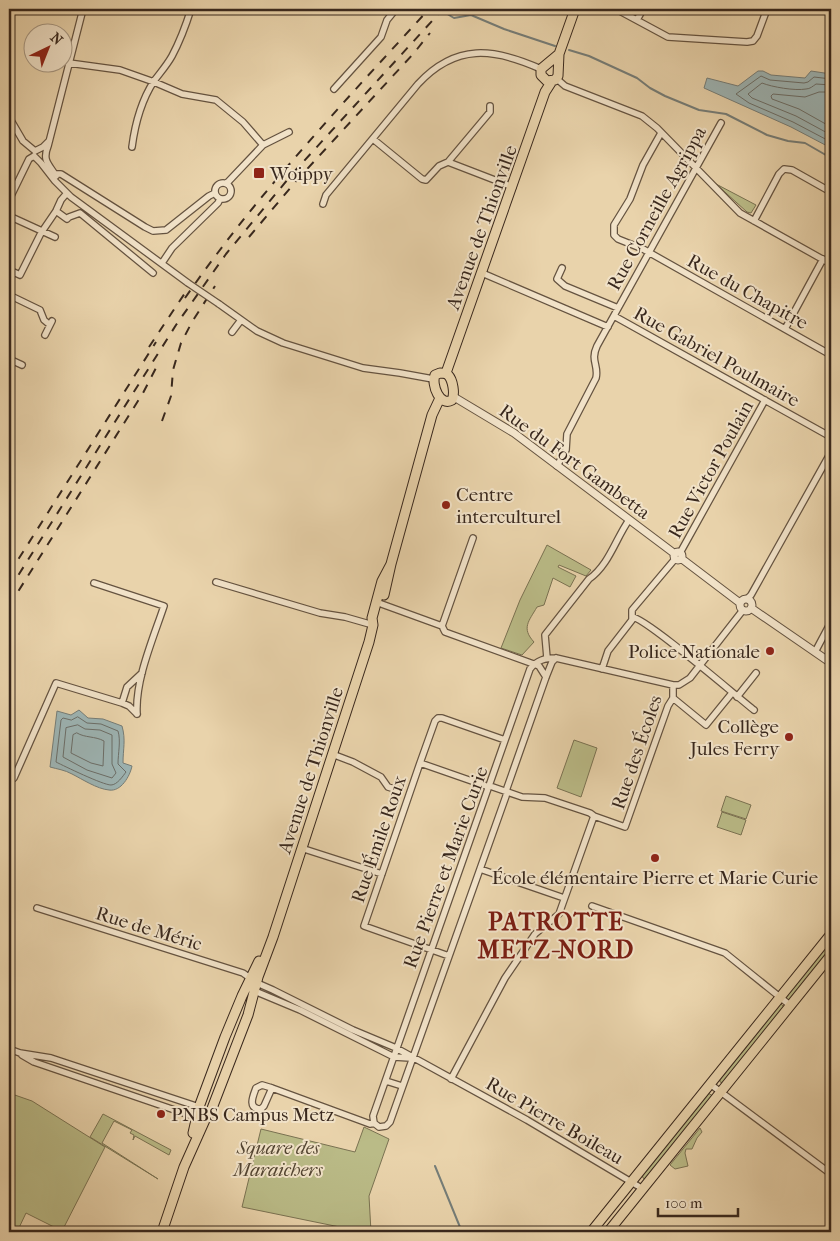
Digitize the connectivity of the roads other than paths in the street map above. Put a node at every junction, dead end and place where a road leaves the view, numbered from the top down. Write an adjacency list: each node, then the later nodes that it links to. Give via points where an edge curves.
1 (83, 9): 9 (street)
2 (191, 9): 15 (street, via 172,56)
3 (396, 9): 16 (street, via 387,20 382,37)
4 (616, 9): 8 (street)
5 (643, 9): 8 (street)
6 (768, 9): 8 (street, via 757,36 747,42 668,37)
7 (576, 10): 11 (main road)
8 (637, 20)
9 (72, 51)
10 (72, 63): 15 (street, via 120,70)
11 (553, 65): 12 (main road, via 545,65); 14 (main road, via 559,73)
12 (541, 69): 14 (main road, via 541,75); 22 (street, via 498,54 481,52 457,56 418,84)
13 (67, 72): 23 (street)
14 (551, 80): 21 (street, via 642,116); 32 (main road, Avenue de Thionville)
15 (154, 82): 24 (street, via 182,94 218,101); 25 (street, via 139,115)
16 (334, 89)
17 (490, 106): 28 (street, via 490,112)
18 (9, 117): 26 (street, via 23,141)
19 (721, 123): 29 (street, Rue Corneille Agrippa)
20 (289, 132): 24 (street)
21 (661, 133): 29 (street); 45 (street, Rue du Chapitre, via 614,225 614,235 618,239)
22 (373, 139): 28 (street, via 422,179 426,180 439,166); 39 (street, via 326,195)
23 (49, 141): 26 (street); 27 (street)
24 (263, 146): 31 (street)
25 (132, 148)
26 (36, 154): 27 (street, via 43,159); 27 (street, via 43,150); 33 (street); 38 (street, via 29,159)
27 (45, 155): 30 (street)
28 (448, 162): 32 (street)
29 (696, 168): 42 (street, via 733,206); 45 (street, Rue Corneille Agrippa)
30 (56, 174): 33 (street); 36 (street, via 61,174 153,231 166,230)
31 (227, 183): 36 (street, via 218,184); 37 (street, via 231,194)
32 (513, 186): 52 (main road, Avenue de Thionville)
33 (61, 187): 35 (street)
34 (831, 192): 42 (street, via 790,169 784,169)
35 (67, 193): 40 (street); 47 (street)
36 (215, 193): 37 (street)
37 (220, 199): 47 (street, via 172,248)
38 (9, 200)
39 (323, 204)
40 (56, 212): 43 (street); 51 (street, via 67,219 80,213)
41 (9, 216): 43 (street)
42 (754, 221): 46 (street)
43 (43, 231): 44 (street); 50 (street, via 20,275)
44 (55, 237)
45 (649, 253): 54 (street, Rue Corneille Agrippa); 58 (street, Rue du Chapitre)
46 (823, 260): 48 (street); 58 (street)
47 (162, 263): 56 (street, bridge)
48 (831, 264)
49 (562, 268): 54 (street, Rue Corneille Agrippa, via 557,279 564,286)
50 (9, 270)
51 (153, 272)
52 (482, 273): 57 (street, Rue Gabriel Poulmaire); 64 (main road, Avenue de Thionville)
53 (9, 294): 60 (street, via 40,310 44,320 51,323)
54 (618, 308): 55 (street, Rue Corneille Agrippa)
55 (614, 316): 57 (street, Rue Corneille Agrippa); 68 (street, Rue Gabriel Poulmaire)
56 (241, 320): 59 (street); 65 (street, via 270,338 348,364)
57 (608, 327): 71 (street, Rue Corneille Agrippa, via 594,353 596,378 567,434 566,450)
58 (785, 329): 61 (street, Rue du Chapitre)
59 (232, 332)
60 (45, 335)
61 (831, 355)
62 (9, 358): 63 (street)
63 (22, 365)
64 (446, 373): 65 (main road, via 435,375); 66 (main road)
65 (433, 379): 67 (main road)
66 (454, 397): 67 (main road, via 448,402); 71 (street, Rue du Fort Gambetta, via 508,430)
67 (440, 398): 78 (main road, Avenue de Thionville, via 432,414 391,564 382,581)
68 (765, 400): 69 (street, Rue Gabriel Poulmaire); 74 (street, Rue Victor Poulain)
69 (831, 437)
70 (831, 452): 77 (street, via 751,594)
71 (557, 466): 72 (street, Rue du Fort Gambetta)
72 (629, 520): 74 (street, Rue du Fort Gambetta); 85 (street, via 595,575 545,635)
73 (473, 538): 83 (street)
74 (678, 556): 77 (street, Rue du Fort Gambetta); 80 (street, Rue Victor Poulain, via 636,604)
75 (216, 582): 82 (street)
76 (94, 583): 91 (street, via 164,606)
77 (744, 601): 79 (street, via 751,602)
78 (379, 603): 82 (main road, Avenue de Thionville, via 372,618); 83 (street)
79 (747, 609): 84 (street); 89 (street)
80 (632, 618): 89 (street, via 639,619); 90 (street, Rue Victor Poulain, via 608,651)
81 (831, 622): 84 (street)
82 (373, 625): 100 (main road, Avenue de Thionville)
83 (442, 626): 88 (street, via 445,632)
84 (815, 652): 87 (street)
85 (548, 658): 86 (street); 88 (street)
86 (556, 658): 90 (street); 93 (street, Rue Pierre et Marie Curie)
87 (831, 663)
88 (534, 664): 93 (street, via 544,671); 99 (street, Rue Pierre et Marie Curie)
89 (700, 666): 94 (street, via 686,682); 95 (street)
90 (602, 668): 94 (street)
91 (143, 671): 97 (street, via 127,687); 97 (street, via 137,714)
92 (756, 673): 95 (street)
93 (546, 677): 105 (street, Rue Pierre et Marie Curie)
94 (673, 685): 96 (street, Rue des Écoles)
95 (735, 695): 96 (street, via 706,726); 98 (street)
96 (673, 698): 106 (street, Rue des Écoles, via 625,827)
97 (122, 703): 102 (street, via 56,683 14,778)
98 (754, 710)
99 (505, 740): 101 (street, Rue Émile Roux, via 438,718); 103 (street, Rue Pierre et Marie Curie)
100 (332, 754): 104 (street, via 377,774 388,786); 107 (main road, Avenue de Thionville)
101 (420, 763): 103 (street); 109 (street, Rue Émile Roux)
102 (9, 782)
103 (490, 787): 105 (street); 114 (street, Rue Pierre et Marie Curie)
104 (398, 790)
105 (507, 792): 106 (street, via 527,798 544,798); 108 (street, Rue Pierre et Marie Curie)
106 (594, 816): 110 (street, Rue des Écoles)
107 (301, 848): 109 (street); 117 (main road, Avenue de Thionville)
108 (480, 868): 110 (street); 116 (street, Rue Pierre et Marie Curie)
109 (382, 874): 114 (street, Rue Émile Roux, via 364,926)
110 (564, 898): 125 (street, via 559,914 535,934 505,978)
111 (592, 906): 118 (street, via 725,953)
112 (37, 908): 117 (street, Rue de Méric, via 243,973)
113 (831, 934): 118 (main road)
114 (431, 950): 116 (street, Rue Émile Roux); 120 (street, Rue Pierre et Marie Curie)
115 (831, 955): 119 (main road)
116 (448, 956): 124 (street, Rue Pierre et Marie Curie)
117 (254, 987): 120 (street, Rue Pierre Boileau, via 274,990); 123 (street, Rue Pierre Boileau); 131 (main road, Avenue de Thionville, via 236,1010); 132 (main road, Avenue de Thionville, via 253,1002)
118 (780, 998): 119 (street); 127 (main road)
119 (791, 1006): 130 (main road)
120 (396, 1048): 123 (street, Rue Pierre et Marie Curie); 124 (street, Rue Pierre Boileau)
121 (9, 1050): 122 (street)
122 (20, 1054): 131 (street, via 51,1058); 133 (street, via 34,1062)
123 (394, 1057): 124 (street, Rue Pierre Boileau); 126 (street, Rue Pierre et Marie Curie)
124 (412, 1058): 125 (street, Rue Pierre Boileau); 128 (street, Rue Pierre et Marie Curie)
125 (451, 1079): 136 (street, Rue Pierre Boileau)
126 (386, 1081): 128 (street); 134 (street, Rue Pierre et Marie Curie, via 373,1116)
127 (710, 1084): 130 (street); 136 (main road)
128 (402, 1086): 134 (street, Rue Pierre et Marie Curie, via 389,1124 381,1127)
129 (272, 1088): 134 (street)
130 (721, 1092): 135 (street); 137 (main road)
131 (199, 1107): 132 (main road); 133 (main road, Avenue de Thionville)
132 (211, 1111): 133 (main road, Avenue de Thionville)
133 (201, 1119): 138 (main road, Avenue de Thionville, via 186,1151 184,1167)
134 (374, 1123)
135 (831, 1174)
136 (631, 1182): 137 (street, Rue Pierre Boileau); 139 (main road)
137 (643, 1189): 140 (main road)
138 (162, 1232)
139 (591, 1232)
140 (608, 1232)

